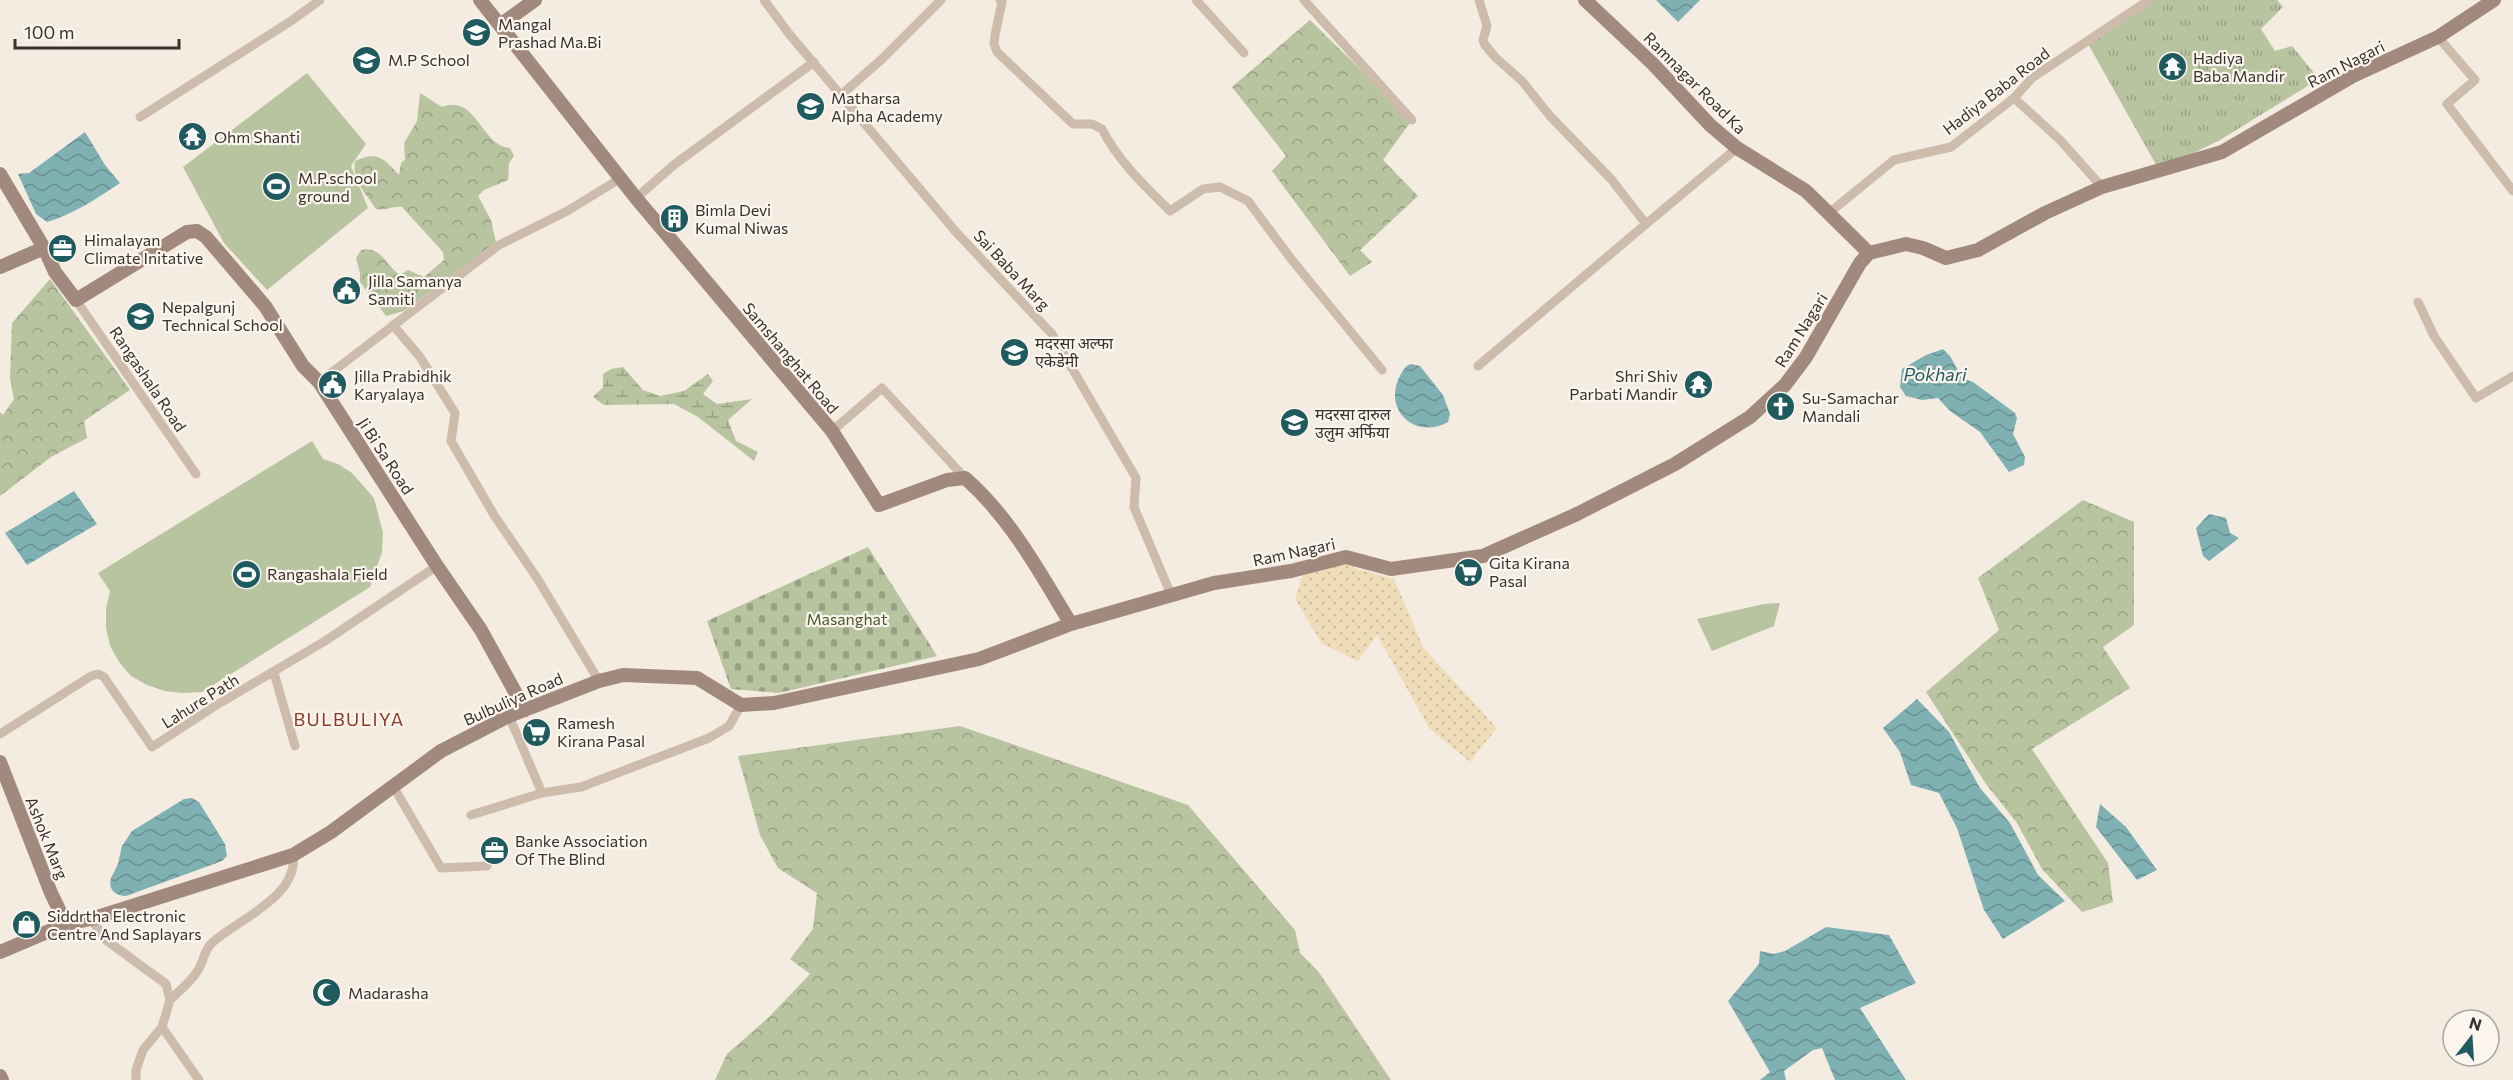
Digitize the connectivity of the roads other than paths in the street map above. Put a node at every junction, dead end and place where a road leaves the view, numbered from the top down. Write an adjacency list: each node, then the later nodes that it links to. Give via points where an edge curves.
1 (320, 0): 19 (street)
2 (480, 0): 13 (main road, Samshanghat Road)
3 (536, 0): 13 (main road)
4 (764, 0): 16 (street, Sai Baba Marg)
5 (941, 0): 17 (street)
6 (1000, 0): 36 (street, via 994,44 1011,66 1073,124 1092,124 1102,129 1128,168 1170,211 1203,189 1220,187 1248,201)
7 (1196, 0): 15 (street)
8 (1304, 0): 20 (street)
9 (1479, 0): 28 (street, via 1487,26 1485,45 1619,188)
10 (1585, 0): 21 (main road, Ramnagar Road Ka)
11 (2149, 0): 18 (street, Hadiya Baba Road, via 2032,78)
12 (2494, 0): 14 (main road, Ram Nagari)
13 (500, 25): 23 (main road, Samshanghat Road)
14 (2439, 37): 24 (main road, Ram Nagari, via 2353,76 2222,152); 25 (street, via 2475,80 2447,104)
15 (1244, 53)
16 (814, 62): 17 (street, Sai Baba Marg); 26 (street, via 675,164)
17 (841, 95): 43 (street, Sai Baba Marg, via 956,232 1052,334 1136,478 1134,507)
18 (2014, 98): 24 (street, via 2060,140); 27 (street, Hadiya Baba Road, via 1951,147 1894,160)
19 (140, 117)
20 (1412, 120)
21 (1737, 148): 27 (main road, Ramnagar Road Ka, via 1806,191); 28 (street)
22 (0, 174): 29 (main road)
23 (621, 178): 26 (main road, Samshanghat Road); 34 (street, via 569,210 499,245)
24 (2102, 187): 30 (main road, Ram Nagari, via 1978,250 1946,258 1906,244)
25 (2513, 190)
26 (636, 198): 39 (main road, Samshanghat Road)
27 (1829, 213): 30 (main road, Ramnagar Road Ka)
28 (1646, 224): 35 (street)
29 (44, 248): 31 (main road); 32 (main road, via 55,272)
30 (1869, 253): 43 (main road, Ram Nagari, via 1806,357 1785,385 1750,417 1675,464 1577,514 1483,556 1391,569 1346,557 1291,572 1214,583)
31 (0, 267)
32 (76, 300): 38 (main road, Ji Bi Sa Road, via 187,232 197,231 265,306 303,366); 40 (street, Rangashala Road)
33 (2418, 302): 37 (street, via 2434,336 2476,398)
34 (393, 325): 38 (street); 46 (street, via 420,357 455,413 451,441)
35 (1478, 366)
36 (1382, 370)
37 (2513, 376)
38 (319, 382): 42 (main road, Ji Bi Sa Road)
39 (832, 431): 41 (main road, Samshanghat Road, via 879,505 947,480); 41 (street, via 882,388)
40 (196, 474)
41 (965, 478): 44 (main road, via 986,496)
42 (437, 566): 45 (street, Lahure Path); 48 (main road, Ji Bi Sa Road, via 481,630)
43 (1172, 597): 44 (main road, Ram Nagari)
44 (1071, 624): 47 (main road, via 979,659 774,703)
45 (274, 673): 50 (street, Lahure Path, via 152,747 104,677 98,674); 51 (street)
46 (599, 681): 47 (main road, Bulbuliya Road, via 622,675 696,678); 48 (main road, Bulbuliya Road)
47 (741, 705): 54 (street, via 729,726 710,738 581,787)
48 (525, 710): 49 (main road, Bulbuliya Road)
49 (509, 716): 53 (main road, Bulbuliya Road, via 441,751); 54 (street)
50 (0, 734)
51 (296, 746)
52 (0, 762): 59 (main road, Ashok Marg)
53 (393, 786): 56 (main road, Bulbuliya Road); 57 (street, via 441,868)
54 (542, 793): 55 (street)
55 (471, 815)
56 (293, 855): 58 (main road, Bulbuliya Road); 61 (street, via 295,867 289,882 212,943 198,970)
57 (487, 866)
58 (91, 919): 59 (main road, Bulbuliya Road); 61 (street, via 106,940 166,984)
59 (66, 924): 60 (main road, Bulbuliya Road)
60 (0, 952)
61 (170, 1000): 62 (street)
62 (162, 1027): 65 (street, via 143,1050 135,1070); 66 (street)
63 (0, 1076): 64 (main road)
64 (2, 1080)
65 (136, 1080)
66 (199, 1080)

